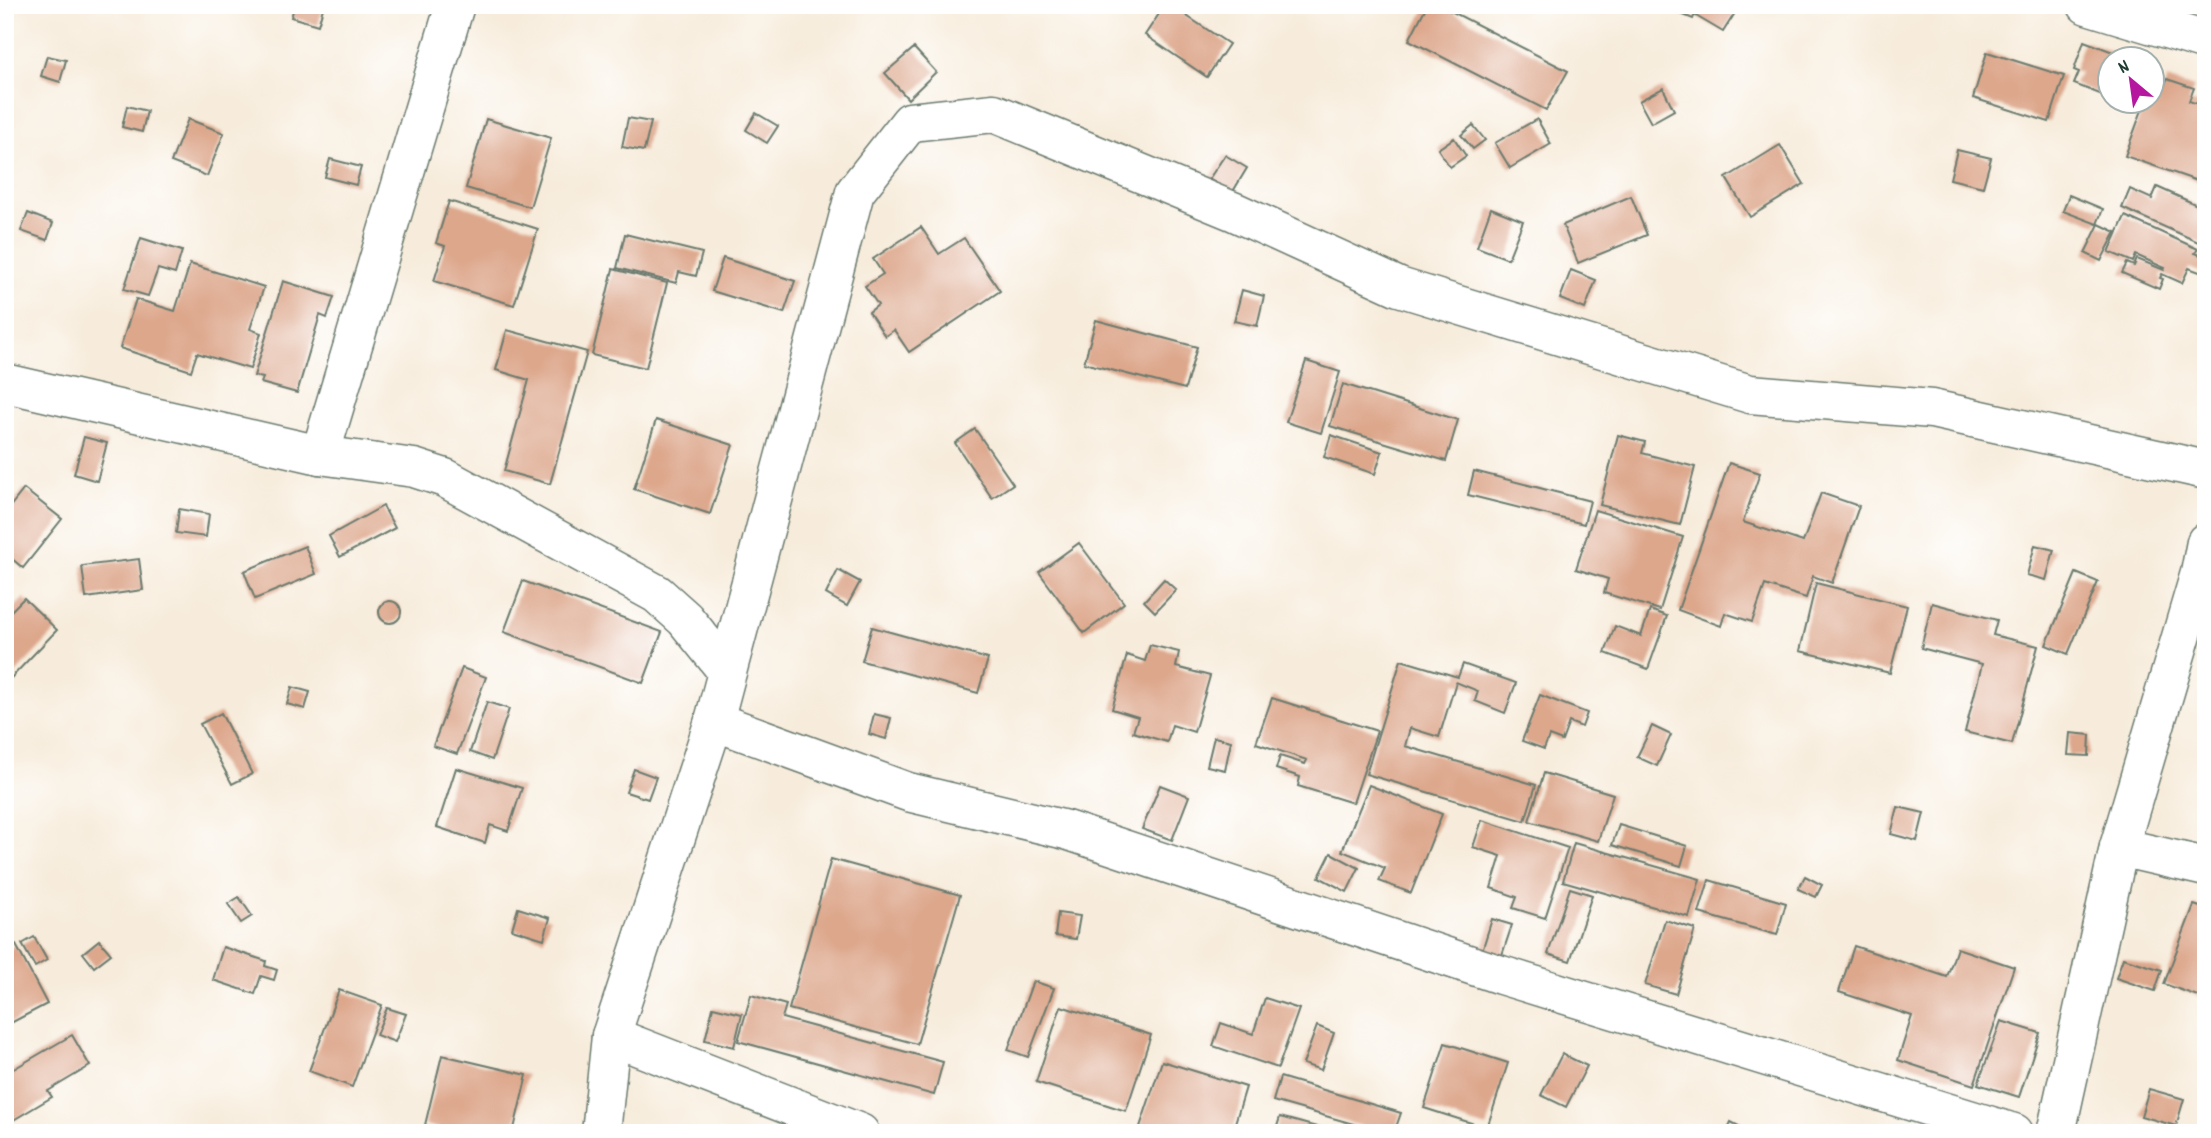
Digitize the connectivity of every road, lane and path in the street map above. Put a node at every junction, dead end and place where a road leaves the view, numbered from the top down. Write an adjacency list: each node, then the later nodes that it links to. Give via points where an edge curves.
1 (455, 5): 5 (street)
2 (2087, 5): 3 (street)
3 (2206, 41)
4 (5, 383): 5 (street)
5 (320, 455): 8 (street, via 414,468 445,478 657,594 685,619)
6 (2206, 470): 8 (street, via 1932,409 1750,394 1399,287 1235,212 994,113 910,122 855,192)
7 (2206, 542): 10 (street)
8 (727, 671): 9 (street)
9 (714, 720): 12 (street); 15 (street, via 908,792 1066,830 1501,975)
10 (2119, 848): 11 (street); 16 (street)
11 (2206, 867)
12 (611, 1035): 13 (street); 14 (street)
13 (601, 1133)
14 (858, 1133)
15 (2014, 1133)
16 (2056, 1133)

